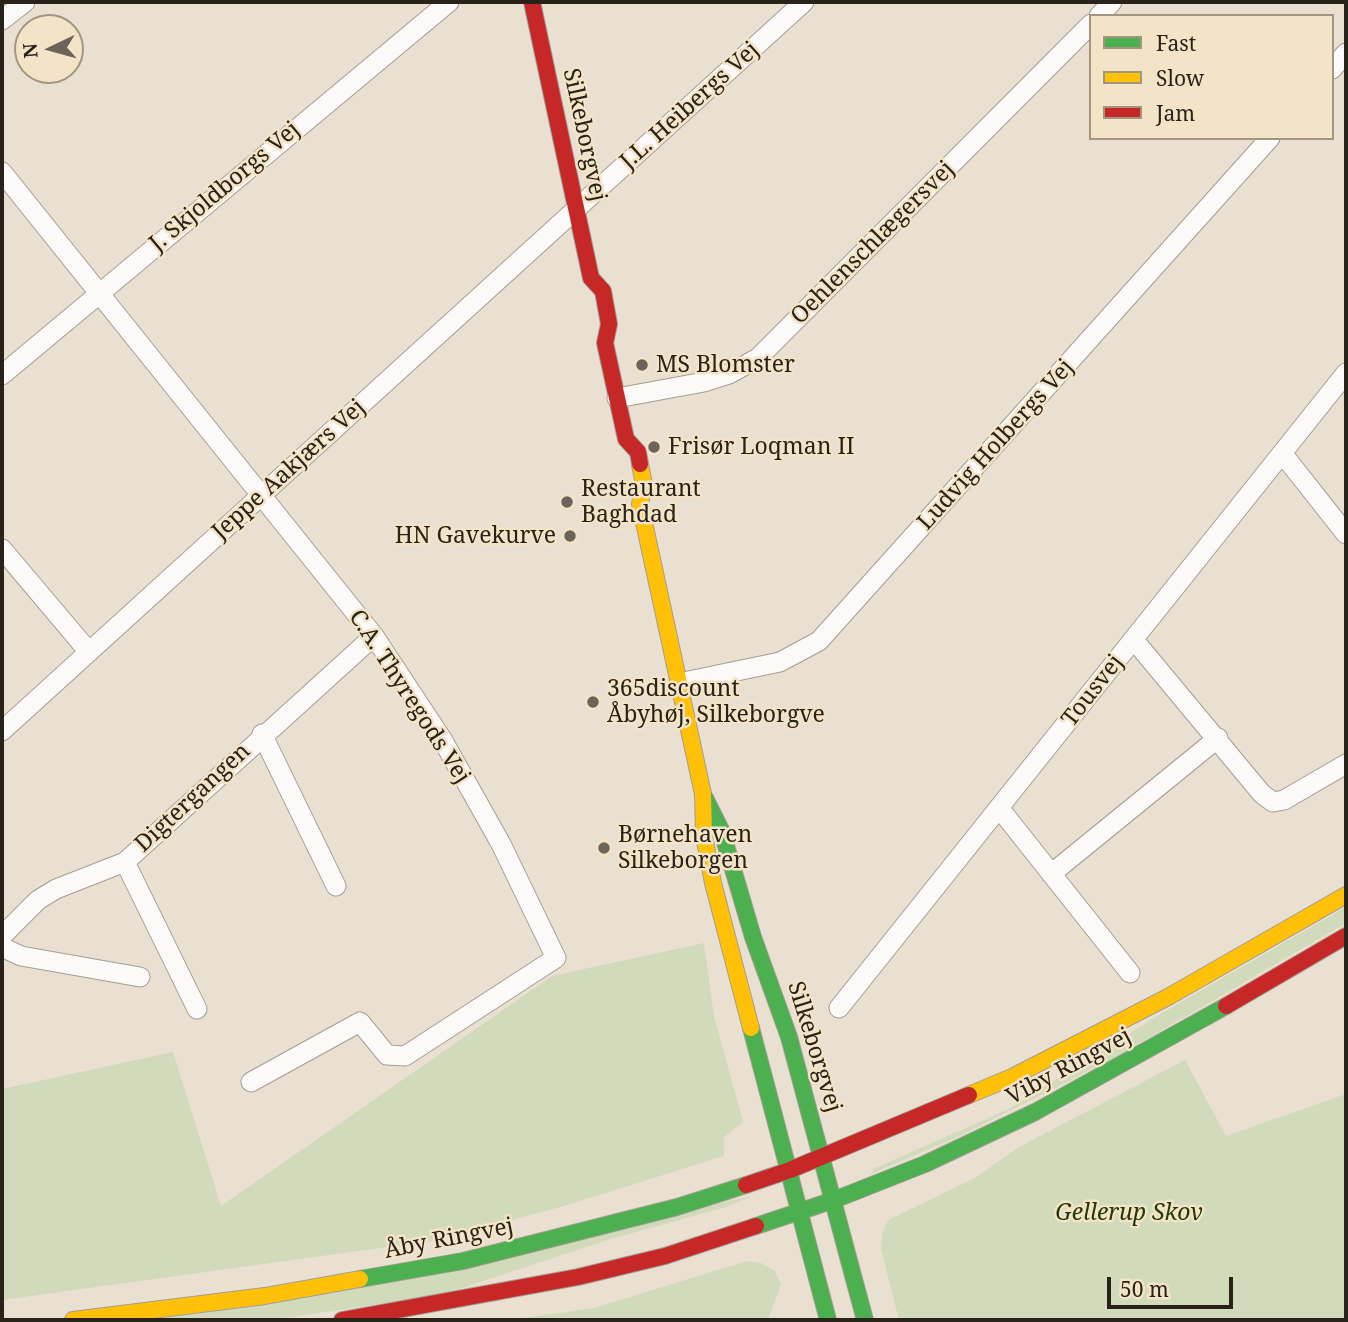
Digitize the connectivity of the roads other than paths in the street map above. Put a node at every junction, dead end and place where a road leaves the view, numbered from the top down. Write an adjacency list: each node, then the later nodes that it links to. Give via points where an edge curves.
1 (25, 2): 5 (street)
2 (449, 2): 13 (street, J. Skjoldborgs Vej)
3 (531, 2): 11 (main road, Silkeborgvej)
4 (804, 2): 11 (street, J.L. Heibergs Vej)
5 (2, 20)
6 (1089, 26): 19 (street, Oehlenschlægersvej, via 758,358 704,382)
7 (1346, 53): 8 (street)
8 (1334, 67)
9 (1268, 140): 31 (street, Ludvig Holbergs Vej, via 819,641 780,662)
10 (2, 172): 13 (street, C.A. Thyregods Vej)
11 (576, 209): 12 (main road, Silkeborgvej); 24 (street, Jeppe Aakjærs Vej)
12 (591, 278): 14 (main road); 16 (main road, Silkeborgvej, via 603,292 610,324)
13 (97, 293): 18 (street, J. Skjoldborgs Vej); 24 (street, C.A. Thyregods Vej)
14 (585, 295)
15 (592, 328): 16 (main road, Silkeborgvej)
16 (605, 343): 19 (main road, Silkeborgvej)
17 (1346, 373): 21 (street, Tousvej)
18 (2, 375)
19 (617, 398): 20 (main road, Silkeborgvej)
20 (626, 439): 22 (main road); 25 (main road, Silkeborgvej, via 638,452 644,485)
21 (1282, 453): 26 (street); 29 (street, Tousvej)
22 (620, 456)
23 (627, 488): 25 (main road, Silkeborgvej)
24 (261, 496): 28 (street, C.A. Thyregods Vej); 30 (street, Jeppe Aakjærs Vej)
25 (640, 504): 31 (main road, Silkeborgvej)
26 (1346, 534)
27 (2, 550): 30 (street)
28 (374, 636): 33 (street, Digtergangen); 49 (street, C.A. Thyregods Vej, via 442,739 501,844 556,958 405,1056 387,1055 360,1021)
29 (1134, 640): 34 (street); 37 (street, Tousvej)
30 (89, 652): 32 (street, Jeppe Aakjærs Vej)
31 (679, 683): 36 (main road, Silkeborgvej)
32 (2, 731)
33 (262, 734): 38 (street, Digtergangen); 40 (street, Digtergangen)
34 (1217, 738): 35 (street, via 1273,802); 39 (street)
35 (1346, 764)
36 (703, 794): 50 (main road, Silkeborgvej, via 722,832); 51 (main road, Silkeborgvej, via 704,836 713,883)
37 (1000, 809): 39 (street); 47 (street, Tousvej)
38 (125, 862): 42 (street, Digtergangen, via 56,889 38,900); 48 (street, Digtergangen)
39 (1051, 874): 45 (street)
40 (336, 886)
41 (1346, 895): 50 (main road, Viby Ringvej, via 1168,997 1012,1077)
42 (2, 936)
43 (1346, 936): 52 (main road, Viby Ringvej, via 1035,1112 925,1164)
44 (2, 947): 46 (street, via 21,956)
45 (1130, 973)
46 (140, 977)
47 (839, 1008)
48 (197, 1009)
49 (251, 1082)
50 (823, 1157): 51 (main road, Åby Ringvej); 52 (main road, Silkeborgvej)
51 (790, 1170): 53 (main road, Silkeborgvej); 54 (main road, Åby Ringvej, via 677,1207 463,1261 265,1296)
52 (834, 1200): 53 (main road, Viby Ringvej); 57 (main road, Silkeborgvej)
53 (801, 1212): 55 (main road, via 665,1256 578,1278); 56 (main road, Silkeborgvej)
54 (73, 1320)
55 (342, 1320)
56 (828, 1320)
57 (865, 1320)

